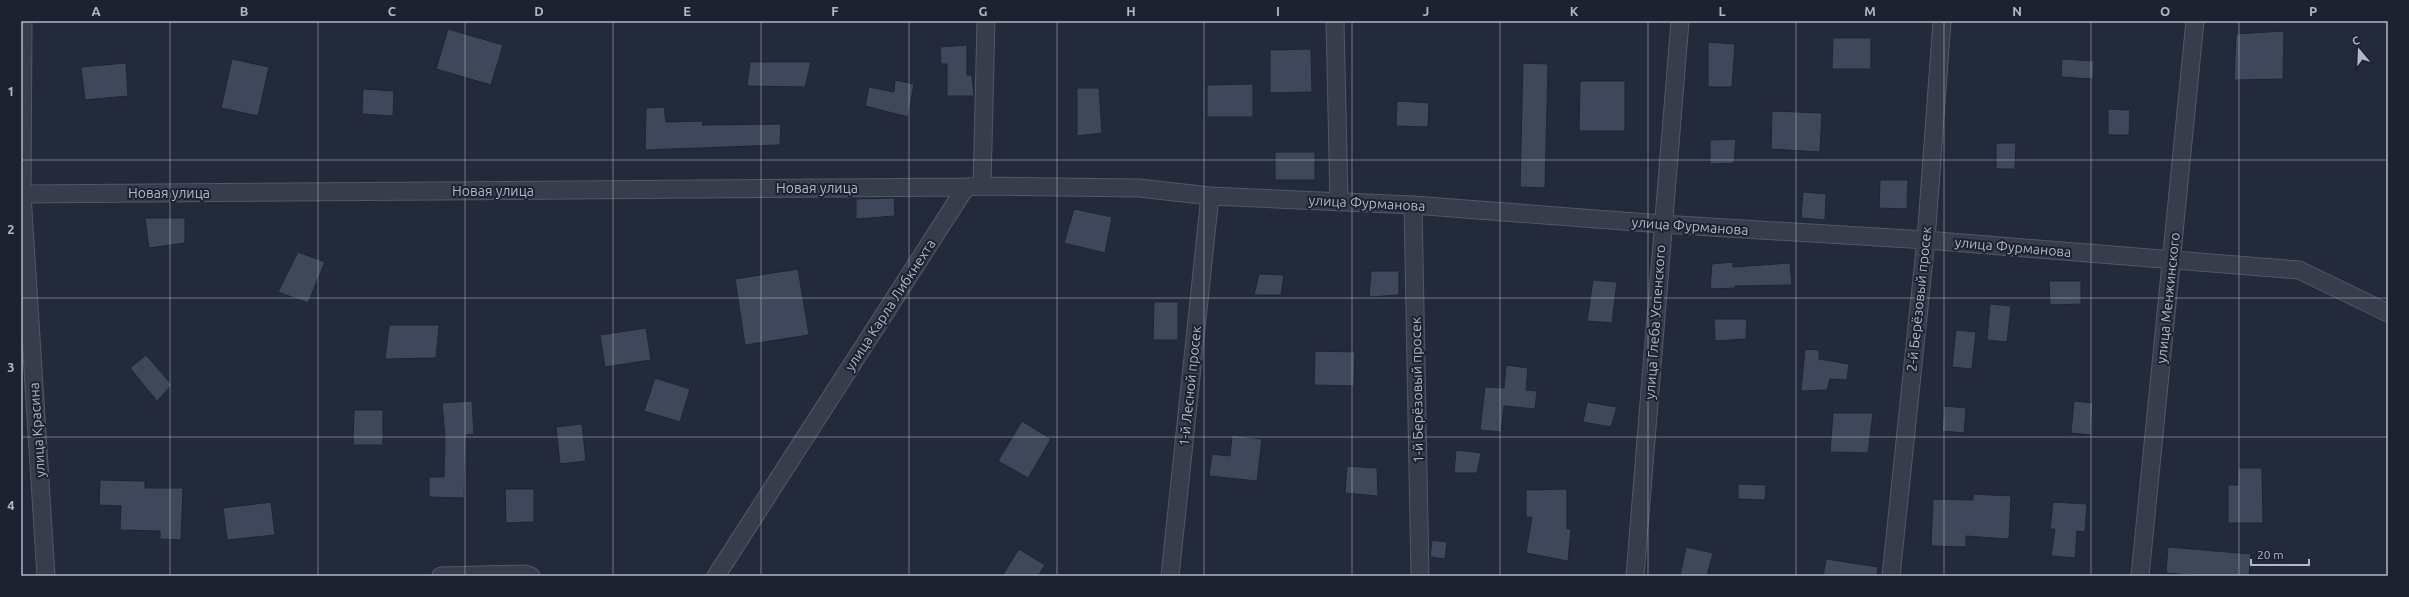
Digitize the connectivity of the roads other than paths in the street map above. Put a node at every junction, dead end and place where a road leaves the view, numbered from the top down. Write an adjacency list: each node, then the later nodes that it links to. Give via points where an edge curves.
1 (23, 21): 8 (street, улица Красина)
2 (986, 21): 7 (street)
3 (1335, 21): 10 (street)
4 (1680, 21): 12 (street, улица Глеба Успенского)
5 (1942, 21): 13 (street, 2-й Берёзовый просек)
6 (2195, 21): 14 (street, улица Менжинского)
7 (974, 187): 8 (street, Новая улица); 9 (street, улица Фурманова, via 1139,188); 19 (street, улица Карла Либкнехта)
8 (21, 194): 16 (street, улица Красина)
9 (1210, 196): 10 (street, улица Фурманова); 20 (street, 1-й Лесной просек)
10 (1339, 201): 11 (street, улица Фурманова)
11 (1413, 205): 12 (street, улица Фурманова); 21 (street, 1-й Берёзовый просек)
12 (1662, 224): 13 (street, улица Фурманова); 22 (street, улица Глеба Успенского)
13 (1926, 240): 14 (street, улица Фурманова); 23 (street, 2-й Берёзовый просек)
14 (2171, 260): 15 (street, улица Фурманова, via 2299,270); 24 (street, улица Менжинского)
15 (2388, 313)
16 (46, 576)
17 (441, 576): 18 (street)
18 (531, 576)
19 (716, 576)
20 (1170, 576)
21 (1420, 576)
22 (1635, 576)
23 (1890, 576)
24 (2140, 576)

